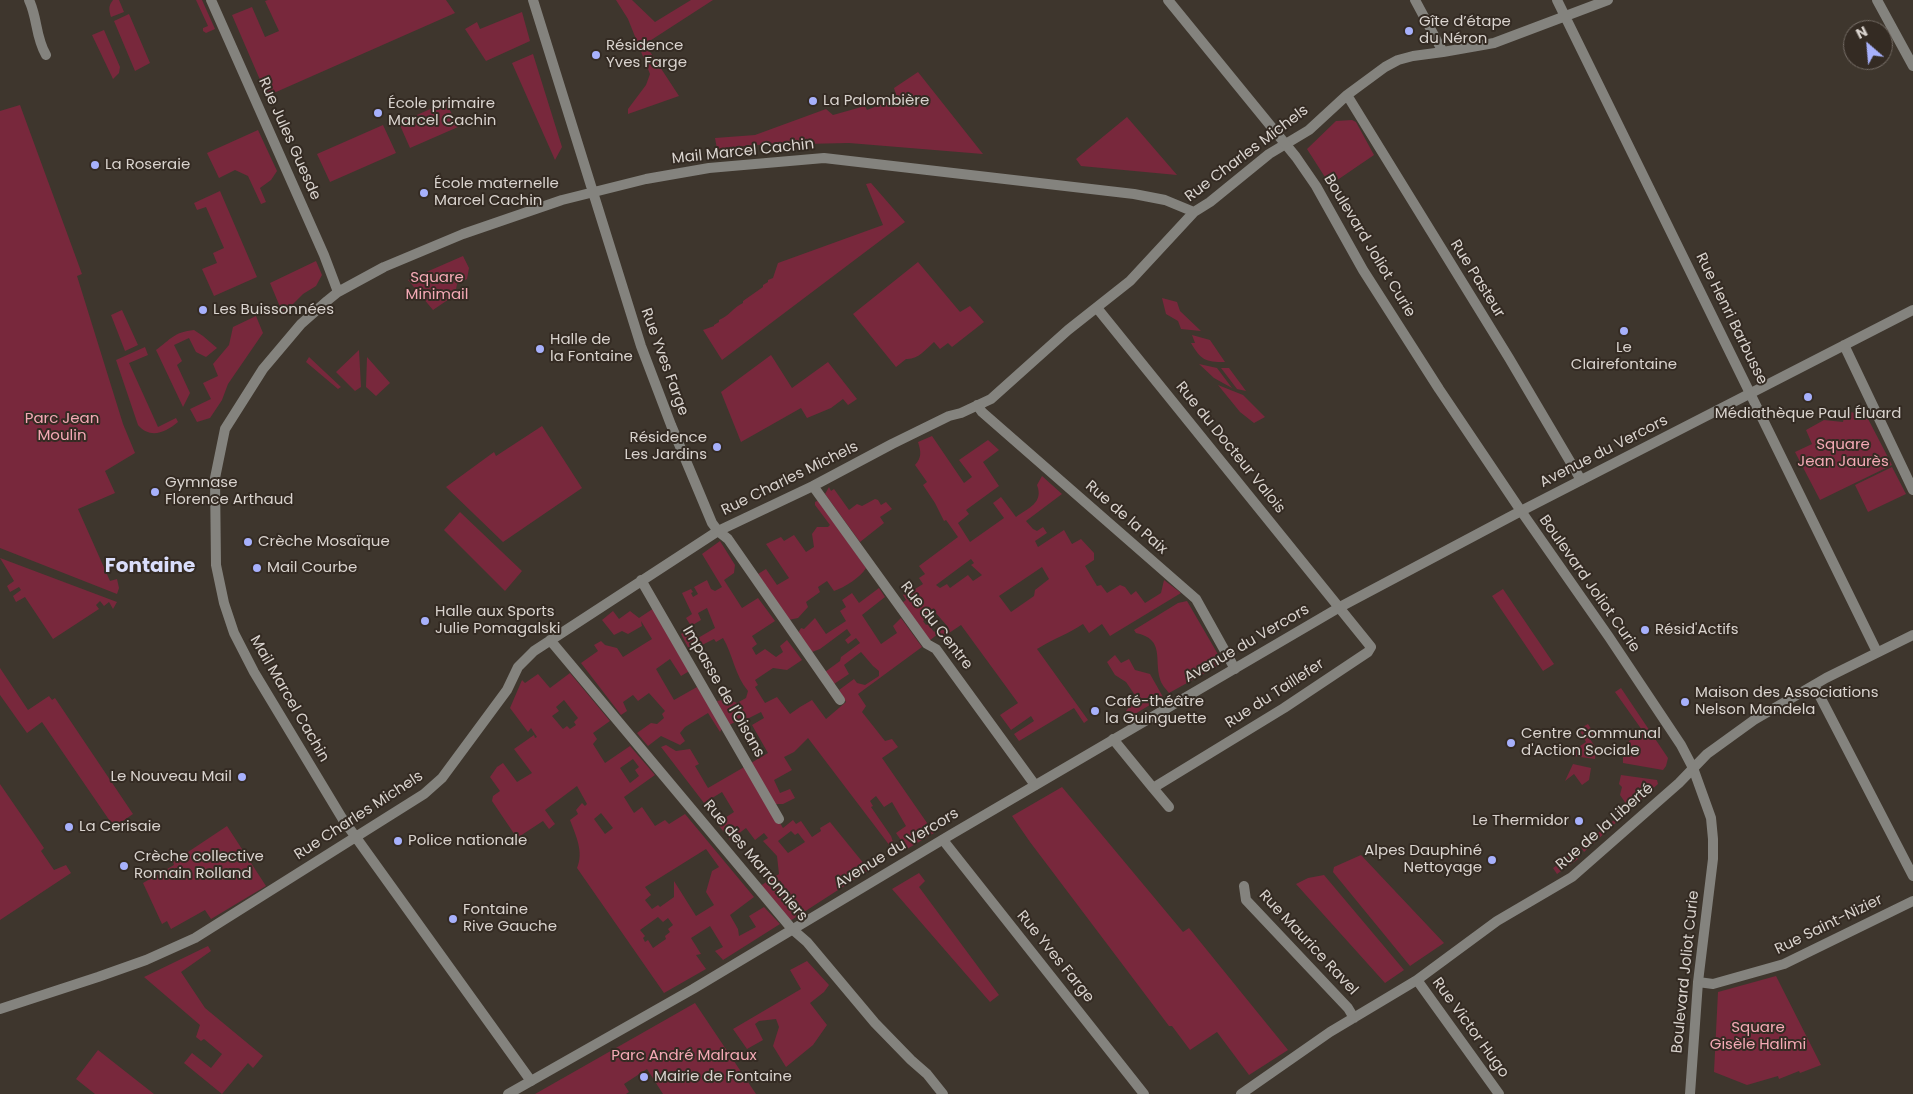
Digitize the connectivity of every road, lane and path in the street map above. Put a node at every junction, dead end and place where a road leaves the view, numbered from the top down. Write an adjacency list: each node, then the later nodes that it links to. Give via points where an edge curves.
1 (29, 0): 11 (street, via 39,43)
2 (211, 0): 17 (street, Rue Jules Guesde)
3 (533, 0): 15 (street, Rue Yves Farge)
4 (1168, 0): 14 (street, Boulevard Joliot Curie)
5 (1415, 0): 10 (street)
6 (1556, 0): 9 (street, Rue Henri Barbusse)
7 (1608, 0): 9 (street, Rue Charles Michels)
8 (1877, 0): 12 (street)
9 (1565, 17): 10 (street, Rue Charles Michels, via 1494,42); 21 (street, Rue Henri Barbusse)
10 (1443, 52): 13 (street, Rue Charles Michels, via 1398,60)
11 (46, 55)
12 (1913, 66)
13 (1346, 95): 14 (street, Rue Charles Michels, via 1309,130); 23 (street, Rue Pasteur)
14 (1285, 143): 16 (street, Rue Charles Michels); 26 (street, Boulevard Joliot Curie, via 1316,186 1363,270 1439,389)
15 (593, 191): 16 (street, Mail Marcel Cachin, via 702,169 824,158 1134,194 1165,200); 17 (street, Mail Marcel Cachin, via 463,234 384,267); 27 (street, Rue Yves Farge, via 659,396)
16 (1194, 212): 18 (street, Rue Charles Michels, via 1130,281)
17 (338, 292): 42 (street, Mail Marcel Cachin, via 301,324 279,349 228,421 215,478 215,526 219,579 234,633 290,733)
18 (1097, 308): 22 (street, Rue Charles Michels, via 991,398); 29 (street, Rue du Docteur Valois)
19 (1913, 310): 20 (street, Avenue du Vercors)
20 (1844, 345): 21 (street, Avenue du Vercors); 25 (street)
21 (1750, 394): 23 (street, Avenue du Vercors); 32 (street, Rue Henri Barbusse)
22 (977, 405): 24 (street, Rue Charles Michels, via 892,444); 33 (street, Rue de la Paix, via 1196,599)
23 (1581, 480): 26 (street, Avenue du Vercors)
24 (813, 486): 27 (street, Rue Charles Michels); 38 (street, Rue du Centre, via 927,644 936,649)
25 (1913, 490)
26 (1521, 511): 29 (street, Avenue du Vercors); 37 (street, Boulevard Joliot Curie, via 1609,637)
27 (718, 531): 28 (street, Rue Charles Michels); 35 (street, Rue Yves Farge, via 728,539)
28 (641, 580): 31 (street, Rue Charles Michels); 41 (street, Impasse de l'Oisans)
29 (1340, 607): 33 (street, Avenue du Vercors); 39 (street, Rue du Taillefer, via 1371,647 1368,652)
30 (1913, 635): 32 (street, Rue de la Liberté)
31 (550, 640): 42 (street, Rue Charles Michels, via 518,667 507,690 442,778 424,794); 47 (street, Rue des Marronniers)
32 (1877, 652): 34 (street, Rue de la Liberté)
33 (1235, 669): 36 (street, Avenue du Vercors)
34 (1814, 685): 37 (street, Rue de la Liberté, via 1754,720); 44 (street)
35 (840, 700)
36 (1112, 739): 38 (street, Avenue du Vercors); 39 (street)
37 (1693, 768): 48 (street, Rue de la Liberté, via 1572,877 1497,921); 49 (street, Boulevard Joliot Curie, via 1710,818 1714,859)
38 (1035, 785): 43 (street, Avenue du Vercors)
39 (1153, 788): 40 (street)
40 (1170, 808)
41 (779, 819)
42 (355, 837): 50 (street, Rue Charles Michels, via 195,938 146,960); 52 (street, Mail Marcel Cachin)
43 (942, 840): 47 (street, Avenue du Vercors); 55 (street, Rue Yves Farge)
44 (1913, 876)
45 (1244, 886): 51 (street, Rue Maurice Ravel, via 1246,900)
46 (1913, 901): 49 (street, Rue Saint-Nizier, via 1784,964 1713,984)
47 (792, 929): 52 (street, Avenue du Vercors); 54 (street, Rue des Marronniers)
48 (1417, 980): 51 (street, Rue de la Liberté); 57 (street, Rue Victor Hugo)
49 (1698, 982): 58 (street, Boulevard Joliot Curie)
50 (0, 1009)
51 (1354, 1018): 56 (street, Rue de la Liberté)
52 (531, 1081): 53 (street, Avenue du Vercors)
53 (508, 1094)
54 (943, 1094)
55 (1144, 1094)
56 (1241, 1094)
57 (1499, 1094)
58 (1690, 1094)

